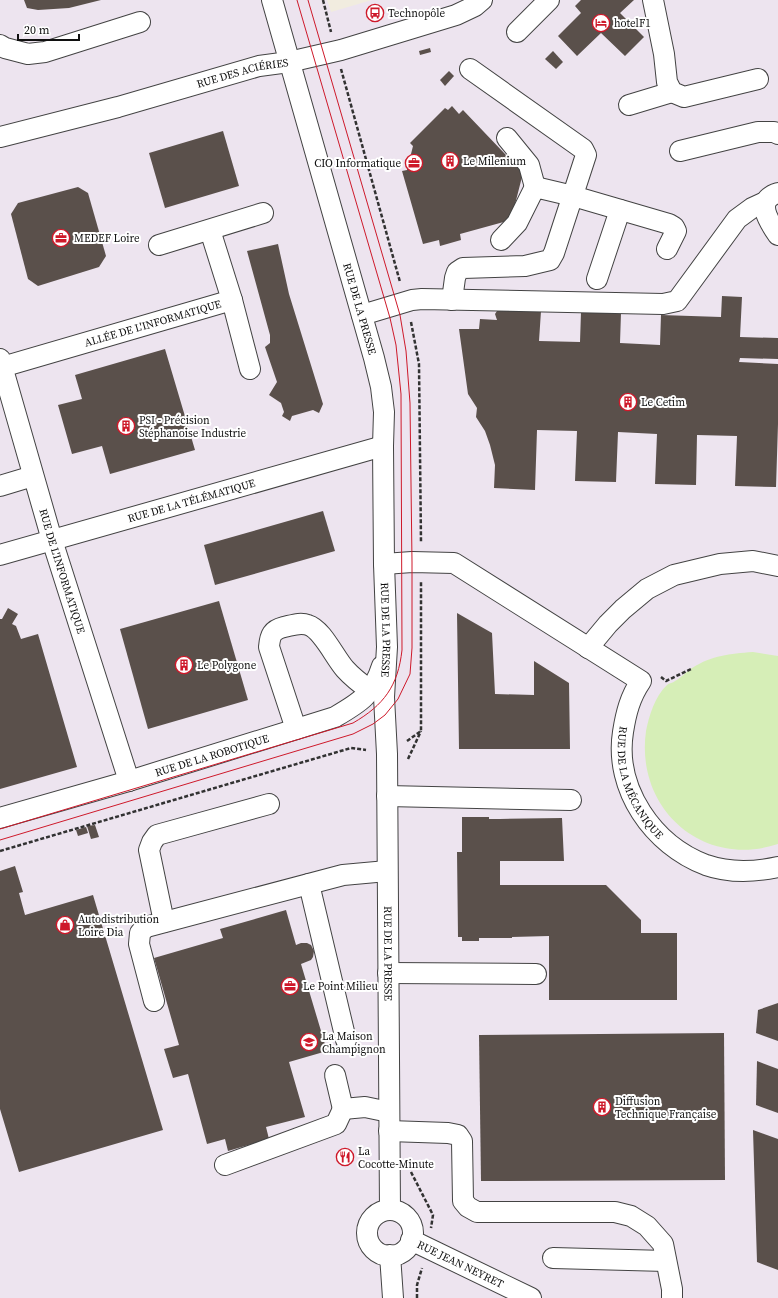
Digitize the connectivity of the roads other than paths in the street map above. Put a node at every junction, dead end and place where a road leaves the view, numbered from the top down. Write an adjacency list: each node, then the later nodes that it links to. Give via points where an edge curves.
1 (272, 0): 8 (street, RUE DE LA PRESSE)
2 (482, 0): 8 (street, RUE DES ACIÉRIES, via 456,15 336,51)
3 (549, 0): 6 (street)
4 (653, 0): 11 (street, via 667,82)
5 (140, 22): 7 (street, via 45,52 28,54)
6 (517, 32)
7 (0, 45)
8 (289, 62): 14 (street, RUE DES ACIÉRIES, via 259,66 118,107); 30 (street, RUE DE LA PRESSE)
9 (470, 69): 18 (street, via 583,149 586,155)
10 (758, 79): 11 (street, via 684,97)
11 (672, 92): 12 (street)
12 (629, 105)
13 (778, 134): 16 (street, via 758,132)
14 (0, 137)
15 (507, 138): 17 (street, via 529,165)
16 (680, 151)
17 (535, 187): 18 (street); 24 (street, via 517,223)
18 (573, 196): 20 (street); 29 (street, via 550,260 525,266 463,268 457,272)
19 (772, 198): 23 (street, via 764,210); 29 (street, via 737,219 678,301 664,304)
20 (620, 210): 26 (street, via 674,226 676,231); 27 (street)
21 (263, 213): 22 (street)
22 (210, 230): 25 (street); 28 (street, ALLÉE DE L'INFORMATIQUE)
23 (778, 235)
24 (501, 240)
25 (159, 245)
26 (667, 249)
27 (598, 279)
28 (232, 300): 31 (street, ALLÉE DE L'INFORMATIQUE); 32 (street)
29 (452, 300): 30 (street, via 422,299)
30 (362, 315): 34 (street, RUE DE LA PRESSE, via 381,388 384,412)
31 (1, 363): 33 (street, RUE DE L'INFORMATIQUE)
32 (250, 369)
33 (5, 392): 35 (street, RUE DE L'INFORMATIQUE)
34 (383, 446): 37 (street, RUE DE LA TÉLÉMATIQUE); 39 (street, RUE DE LA PRESSE)
35 (33, 476): 36 (street); 37 (street, RUE DE L'INFORMATIQUE)
36 (0, 486)
37 (52, 540): 38 (street, RUE DE LA TÉLÉMATIQUE); 45 (street, RUE DE L'INFORMATIQUE)
38 (0, 555)
39 (384, 564): 41 (street, RUE DE LA PRESSE); 42 (street, RUE DE LA MÉCANIQUE, via 454,563)
40 (778, 566): 42 (street, via 753,561 720,564 674,575 647,589 623,609)
41 (387, 646): 43 (street, RUE DE LA ROBOTIQUE, via 380,672); 46 (street, RUE DE LA PRESSE, via 384,697)
42 (588, 648): 50 (street, RUE DE LA MÉCANIQUE, via 641,681 626,714 622,760 627,784 648,823 663,840 683,854 707,865 732,871 761,871)
43 (371, 691): 44 (street, RUE DE LA ROBOTIQUE, via 354,706 335,717); 44 (street, via 355,680 321,635 310,625 300,623 278,628 270,636 269,647)
44 (296, 729): 45 (street, RUE DE LA ROBOTIQUE)
45 (129, 781): 49 (street, RUE DE LA ROBOTIQUE)
46 (387, 796): 47 (street); 51 (street, RUE DE LA PRESSE)
47 (571, 800)
48 (268, 804): 53 (street, via 157,835 149,850)
49 (0, 818)
50 (778, 867)
51 (387, 871): 52 (street, via 343,875); 54 (street, RUE DE LA PRESSE)
52 (309, 884): 53 (street); 57 (street)
53 (164, 922): 56 (street, via 146,927 140,933 139,944)
54 (388, 973): 55 (street); 60 (street, RUE DE LA PRESSE)
55 (536, 974)
56 (154, 1001)
57 (346, 1040)
58 (335, 1075): 59 (street)
59 (343, 1108): 60 (street, via 365,1107); 61 (street, via 336,1124)
60 (389, 1122): 62 (street, RUE DE LA PRESSE); 66 (street, via 458,1136 462,1141 463,1201 477,1212 615,1212 631,1216 647,1226 663,1244)
61 (225, 1165)
62 (390, 1210): 63 (street, via 407,1218); 64 (street, via 373,1217 367,1231 371,1246 383,1255)
63 (419, 1243): 64 (street, via 409,1245 404,1251); 68 (street, RUE JEAN NEYRET)
64 (390, 1256): 67 (street)
65 (552, 1258): 66 (street)
66 (666, 1260): 69 (street)
67 (393, 1298)
68 (531, 1298)
69 (672, 1298)

